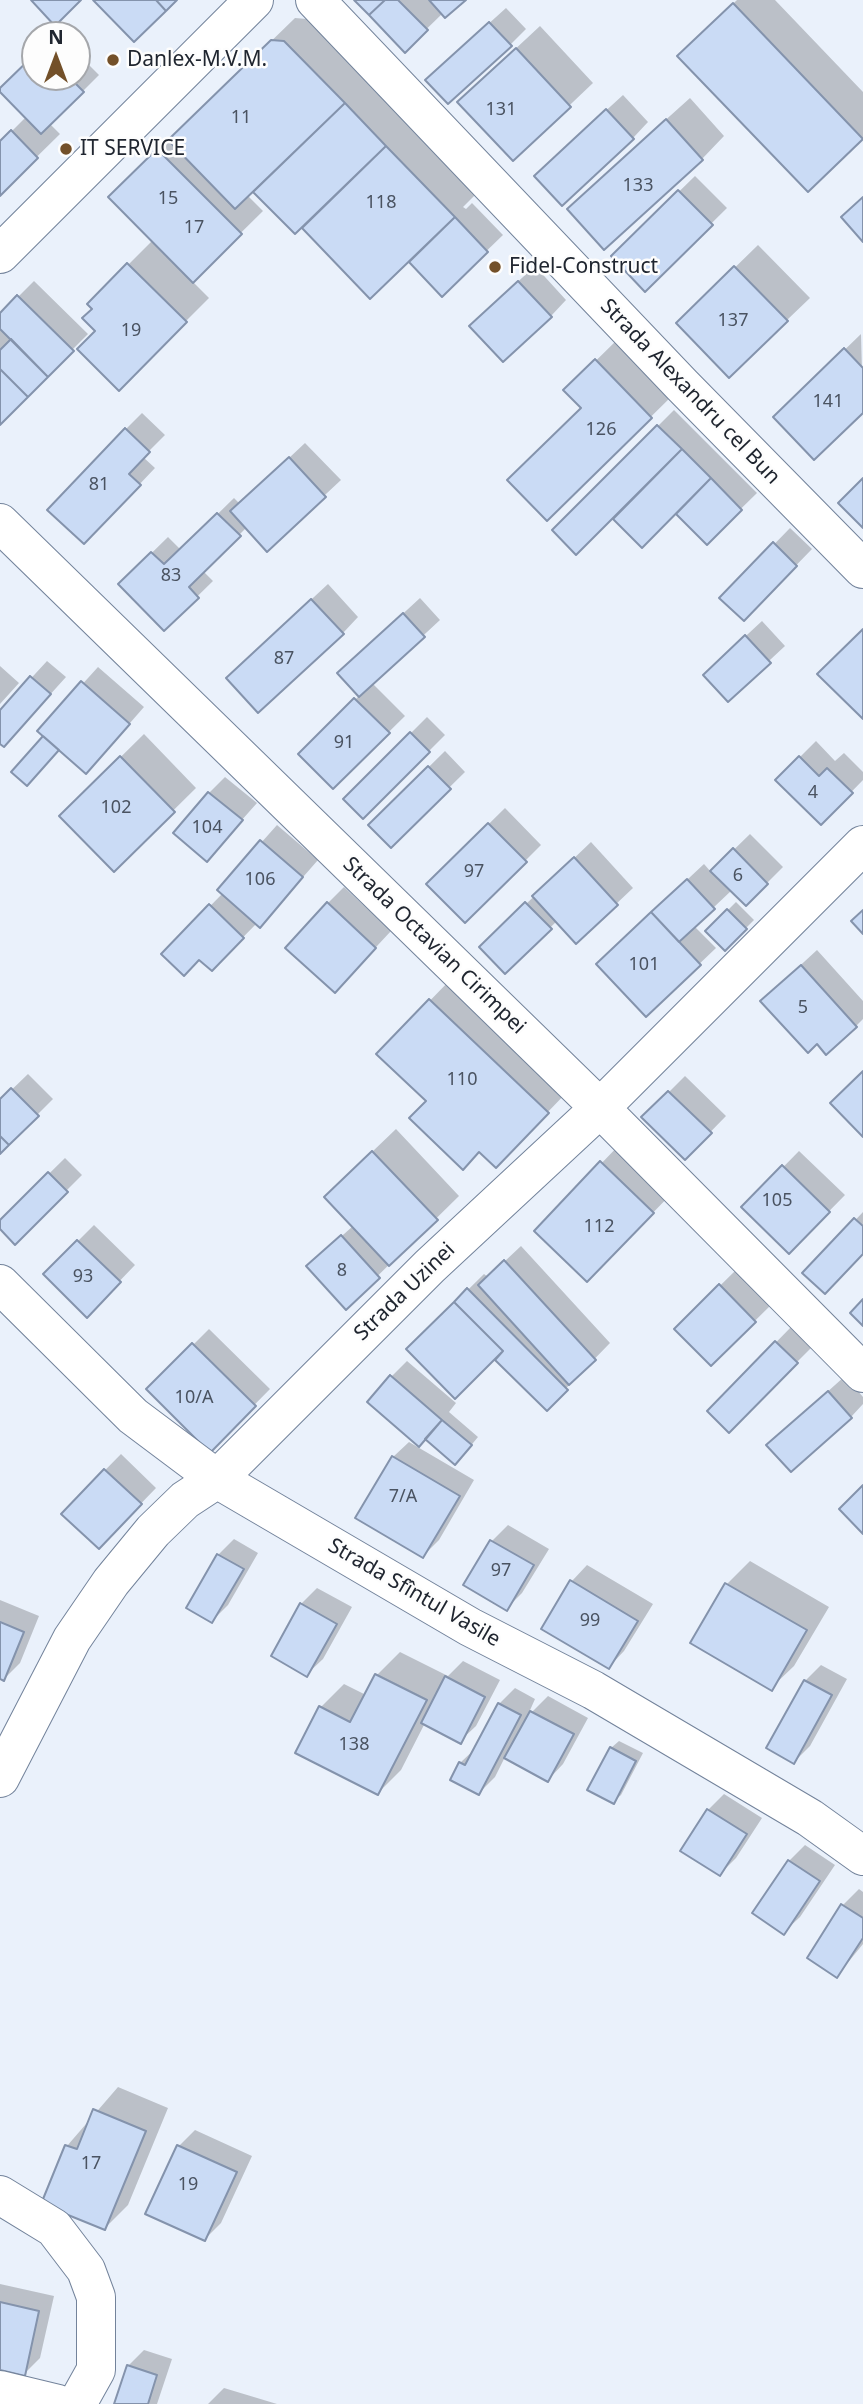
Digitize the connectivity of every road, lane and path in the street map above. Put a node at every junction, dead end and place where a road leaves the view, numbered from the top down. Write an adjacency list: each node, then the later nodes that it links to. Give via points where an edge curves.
1 (254, 0): 3 (street)
2 (315, 0): 5 (street, Strada Alexandru cel Bun)
3 (0, 254)
4 (0, 523): 7 (street, Strada Octavian Cirimpei)
5 (863, 569)
6 (863, 845): 7 (street, Strada Uzinei)
7 (600, 1108): 9 (street, Strada Octavian Cirimpei); 10 (street, Strada Uzinei, via 430,1266)
8 (0, 1284): 10 (street, Strada Sfîntul Vasile, via 133,1416)
9 (863, 1373)
10 (216, 1479): 11 (street, Strada Uzinei, via 185,1500 153,1531 111,1582 72,1640); 12 (street, Strada Sfîntul Vasile, via 470,1627 593,1690 810,1818)
11 (0, 1778)
12 (863, 1856)
13 (0, 2195): 16 (street, via 54,2228 86,2270 96,2297 96,2370)
14 (0, 2390): 15 (street)
15 (58, 2404)
16 (77, 2404)

